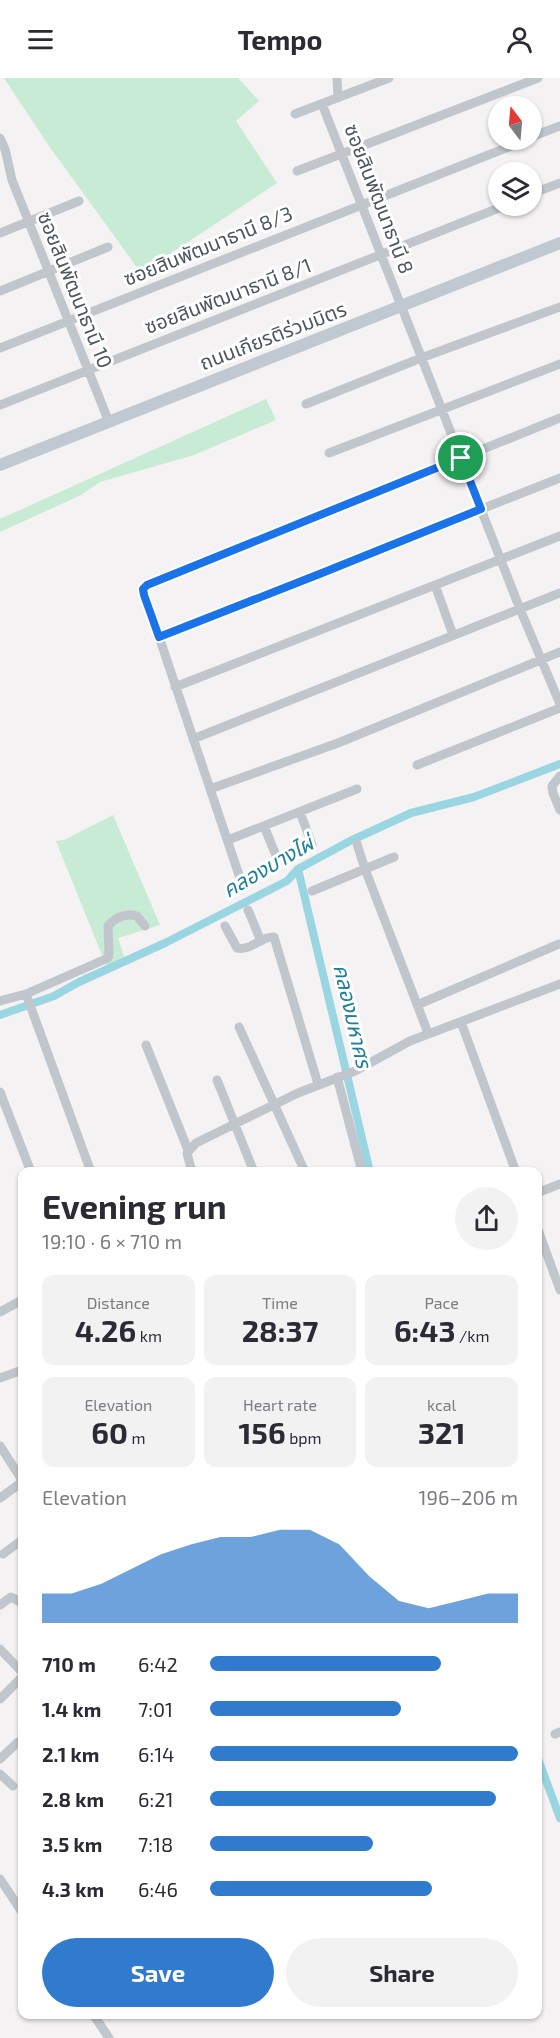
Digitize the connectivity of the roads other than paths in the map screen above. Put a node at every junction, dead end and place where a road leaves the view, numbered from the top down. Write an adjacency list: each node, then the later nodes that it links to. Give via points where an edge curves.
1 (337, 78): 4 (street)
2 (389, 78): 4 (street)
3 (538, 78): 11 (street)
4 (338, 98): 5 (street)
5 (322, 104): 6 (street); 11 (street, ซอยสินพัฒนาธานี 8)
6 (295, 114)
7 (560, 126): 8 (street)
8 (542, 133)
9 (0, 138): 18 (street, ซอยสินพัฒนาธานี 10)
10 (500, 150): 16 (street, ซอยสินพัฒนาธานี 8/3)
11 (341, 154): 12 (street); 16 (street, ซอยสินพัฒนาธานี 8)
12 (297, 171)
13 (560, 183): 14 (street)
14 (542, 190)
15 (79, 201): 18 (street)
16 (361, 204): 22 (street, ซอยสินพัฒนาธานี 8); 27 (street, ซอยสินพัฒนาธานี 8/3)
17 (488, 212): 22 (street, ซอยสินพัฒนาธานี 8/1)
18 (28, 222): 19 (street); 23 (street, ซอยสินพัฒนาธานี 10)
19 (0, 233)
20 (560, 243): 25 (street, ถนนเกียรติร่วมมิตร)
21 (108, 247): 23 (street)
22 (381, 255): 25 (street, ซอยสินพัฒนาธานี 8); 31 (street, ซอยสินพัฒนาธานี 8/1)
23 (49, 272): 24 (street); 27 (street, ซอยสินพัฒนาธานี 10)
24 (0, 291)
25 (401, 307): 29 (street, ซอยสินพัฒนาธานี 8); 36 (street, ถนนเกียรติร่วมมิตร)
26 (560, 307): 29 (street)
27 (69, 321): 28 (street, ซอยสินพัฒนาธานี 8/3); 31 (street, ซอยสินพัฒนาธานี 10)
28 (0, 348)
29 (421, 357): 32 (street); 34 (street, ซอยสินพัฒนาธานี 8)
30 (560, 364): 34 (street)
31 (88, 371): 33 (street, ซอยสินพัฒนาธานี 8/1); 36 (street, ซอยสินพัฒนาธานี 10)
32 (306, 404)
33 (0, 405)
34 (441, 408): 37 (street); 38 (street, ซอยสินพัฒนาธานี 8)
35 (560, 418): 38 (street)
36 (109, 422): 39 (street, ถนนเกียรติร่วมมิตร)
37 (329, 453)
38 (461, 458): 41 (street, ซอยสินพัฒนาธานี 8); 48 (street, via 147,585 144,595)
39 (0, 465)
40 (560, 478): 41 (street)
41 (481, 509): 43 (street, ซอยสินพัฒนาธานี 8); 48 (street)
42 (560, 536): 43 (street)
43 (501, 560): 44 (street); 46 (street, ซอยสินพัฒนาธานี 8)
44 (435, 585): 47 (street); 51 (street)
45 (560, 592): 46 (street)
46 (520, 609): 47 (street); 50 (street, ซอยสินพัฒนาธานี 8)
47 (453, 635): 53 (street)
48 (159, 637): 51 (street)
49 (560, 652): 50 (street)
50 (541, 659): 52 (street, ซอยสินพัฒนาธานี 8); 56 (street, via 338,743)
51 (175, 687): 53 (street)
52 (560, 706): 54 (street)
53 (193, 739): 56 (street)
54 (417, 765)
55 (560, 776): 58 (street, via 552,786)
56 (210, 789): 61 (street)
57 (357, 789): 59 (street)
58 (560, 810)
59 (300, 812): 60 (street); 63 (street)
60 (264, 826): 61 (street); 65 (street)
61 (228, 840): 67 (street)
62 (357, 844): 66 (street)
63 (312, 845)
64 (394, 857): 66 (street)
65 (277, 858)
66 (366, 868): 68 (street); 77 (street)
67 (243, 887)
68 (312, 891)
69 (248, 910): 72 (street)
70 (145, 926): 75 (street, via 138,916 118,918 108,926 108,958)
71 (225, 926): 72 (street, via 237,948)
72 (261, 941): 84 (street, via 274,937)
73 (559, 944): 77 (street)
74 (560, 984): 78 (street)
75 (29, 1000): 76 (street); 90 (street)
76 (0, 1001)
77 (417, 1005): 80 (street)
78 (460, 1022): 80 (street); 95 (street)
79 (239, 1027): 86 (street)
80 (428, 1033): 82 (street)
81 (146, 1045): 88 (street)
82 (340, 1076): 84 (street); 94 (street)
83 (217, 1080): 87 (street)
84 (318, 1084): 86 (street)
85 (0, 1092): 89 (street)
86 (274, 1104): 87 (street); 93 (street)
87 (235, 1124): 88 (street); 92 (street)
88 (188, 1150): 91 (street)
89 (29, 1167)
90 (89, 1167)
91 (190, 1167)
92 (252, 1167)
93 (303, 1167)
94 (361, 1167)
95 (514, 1167)
96 (560, 1184): 97 (street)
97 (542, 1191)
98 (542, 1241): 99 (street)
99 (560, 1290)
100 (18, 1302): 101 (street)
101 (0, 1312)
102 (18, 1371): 103 (street)
103 (0, 1378)
104 (0, 1446): 105 (street)
105 (18, 1475)
106 (18, 1484): 107 (street)
107 (0, 1498)
108 (18, 1543): 109 (street)
109 (3, 1554)
110 (18, 1601): 111 (street, via 11,1597)
111 (0, 1605)
112 (0, 1649): 113 (street)
113 (18, 1668)
114 (18, 1681): 115 (street)
115 (0, 1699)
116 (18, 1742): 117 (street)
117 (0, 1759)
118 (0, 1774): 119 (street)
119 (13, 1786)
120 (0, 1879): 121 (street)
121 (18, 1906)
122 (96, 2019): 123 (street)
123 (109, 2038)

